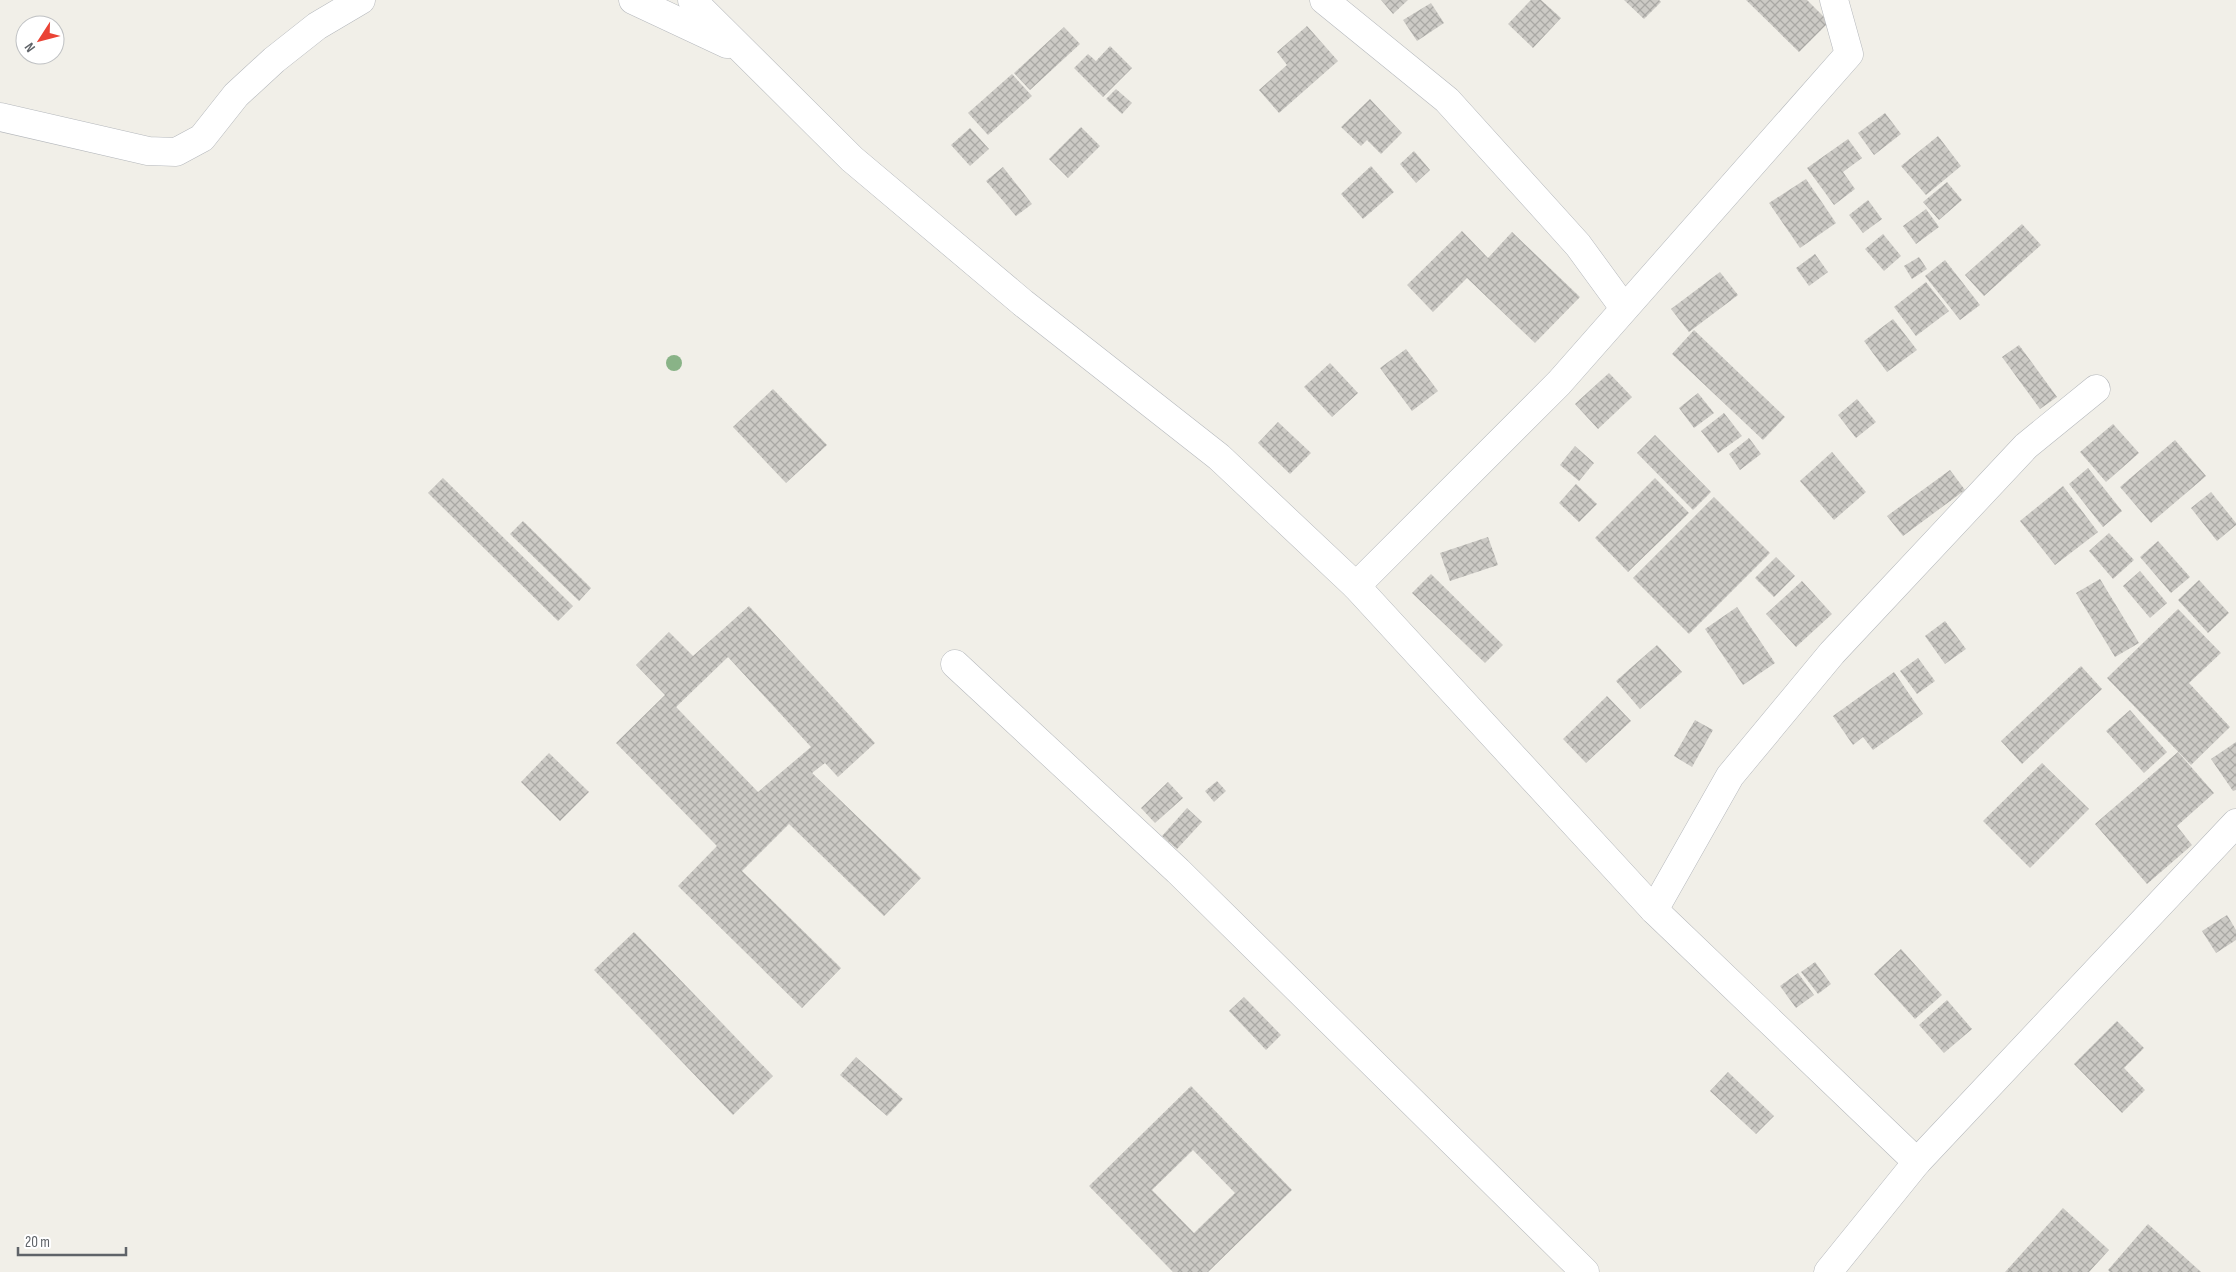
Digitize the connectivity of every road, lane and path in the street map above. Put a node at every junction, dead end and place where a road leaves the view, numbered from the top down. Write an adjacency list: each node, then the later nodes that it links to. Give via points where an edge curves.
1 (361, 0): 7 (street, via 317,26 274,60 236,95 202,138 176,152 148,151)
2 (633, 0): 6 (street)
3 (692, 0): 6 (street)
4 (1324, 0): 8 (street, via 1447,100 1578,245)
5 (1834, 0): 8 (street, via 1849,54)
6 (746, 52): 10 (street, via 852,160 1023,303 1219,457)
7 (0, 118)
8 (1624, 308): 10 (street, via 1559,383)
9 (2096, 389): 13 (street, via 2026,446 1832,653 1730,776)
10 (1356, 586): 13 (street)
11 (955, 664): 15 (street, via 1185,878)
12 (2236, 823): 14 (street)
13 (1654, 910): 14 (street)
14 (1918, 1162): 16 (street)
15 (1585, 1272)
16 (1828, 1272)

